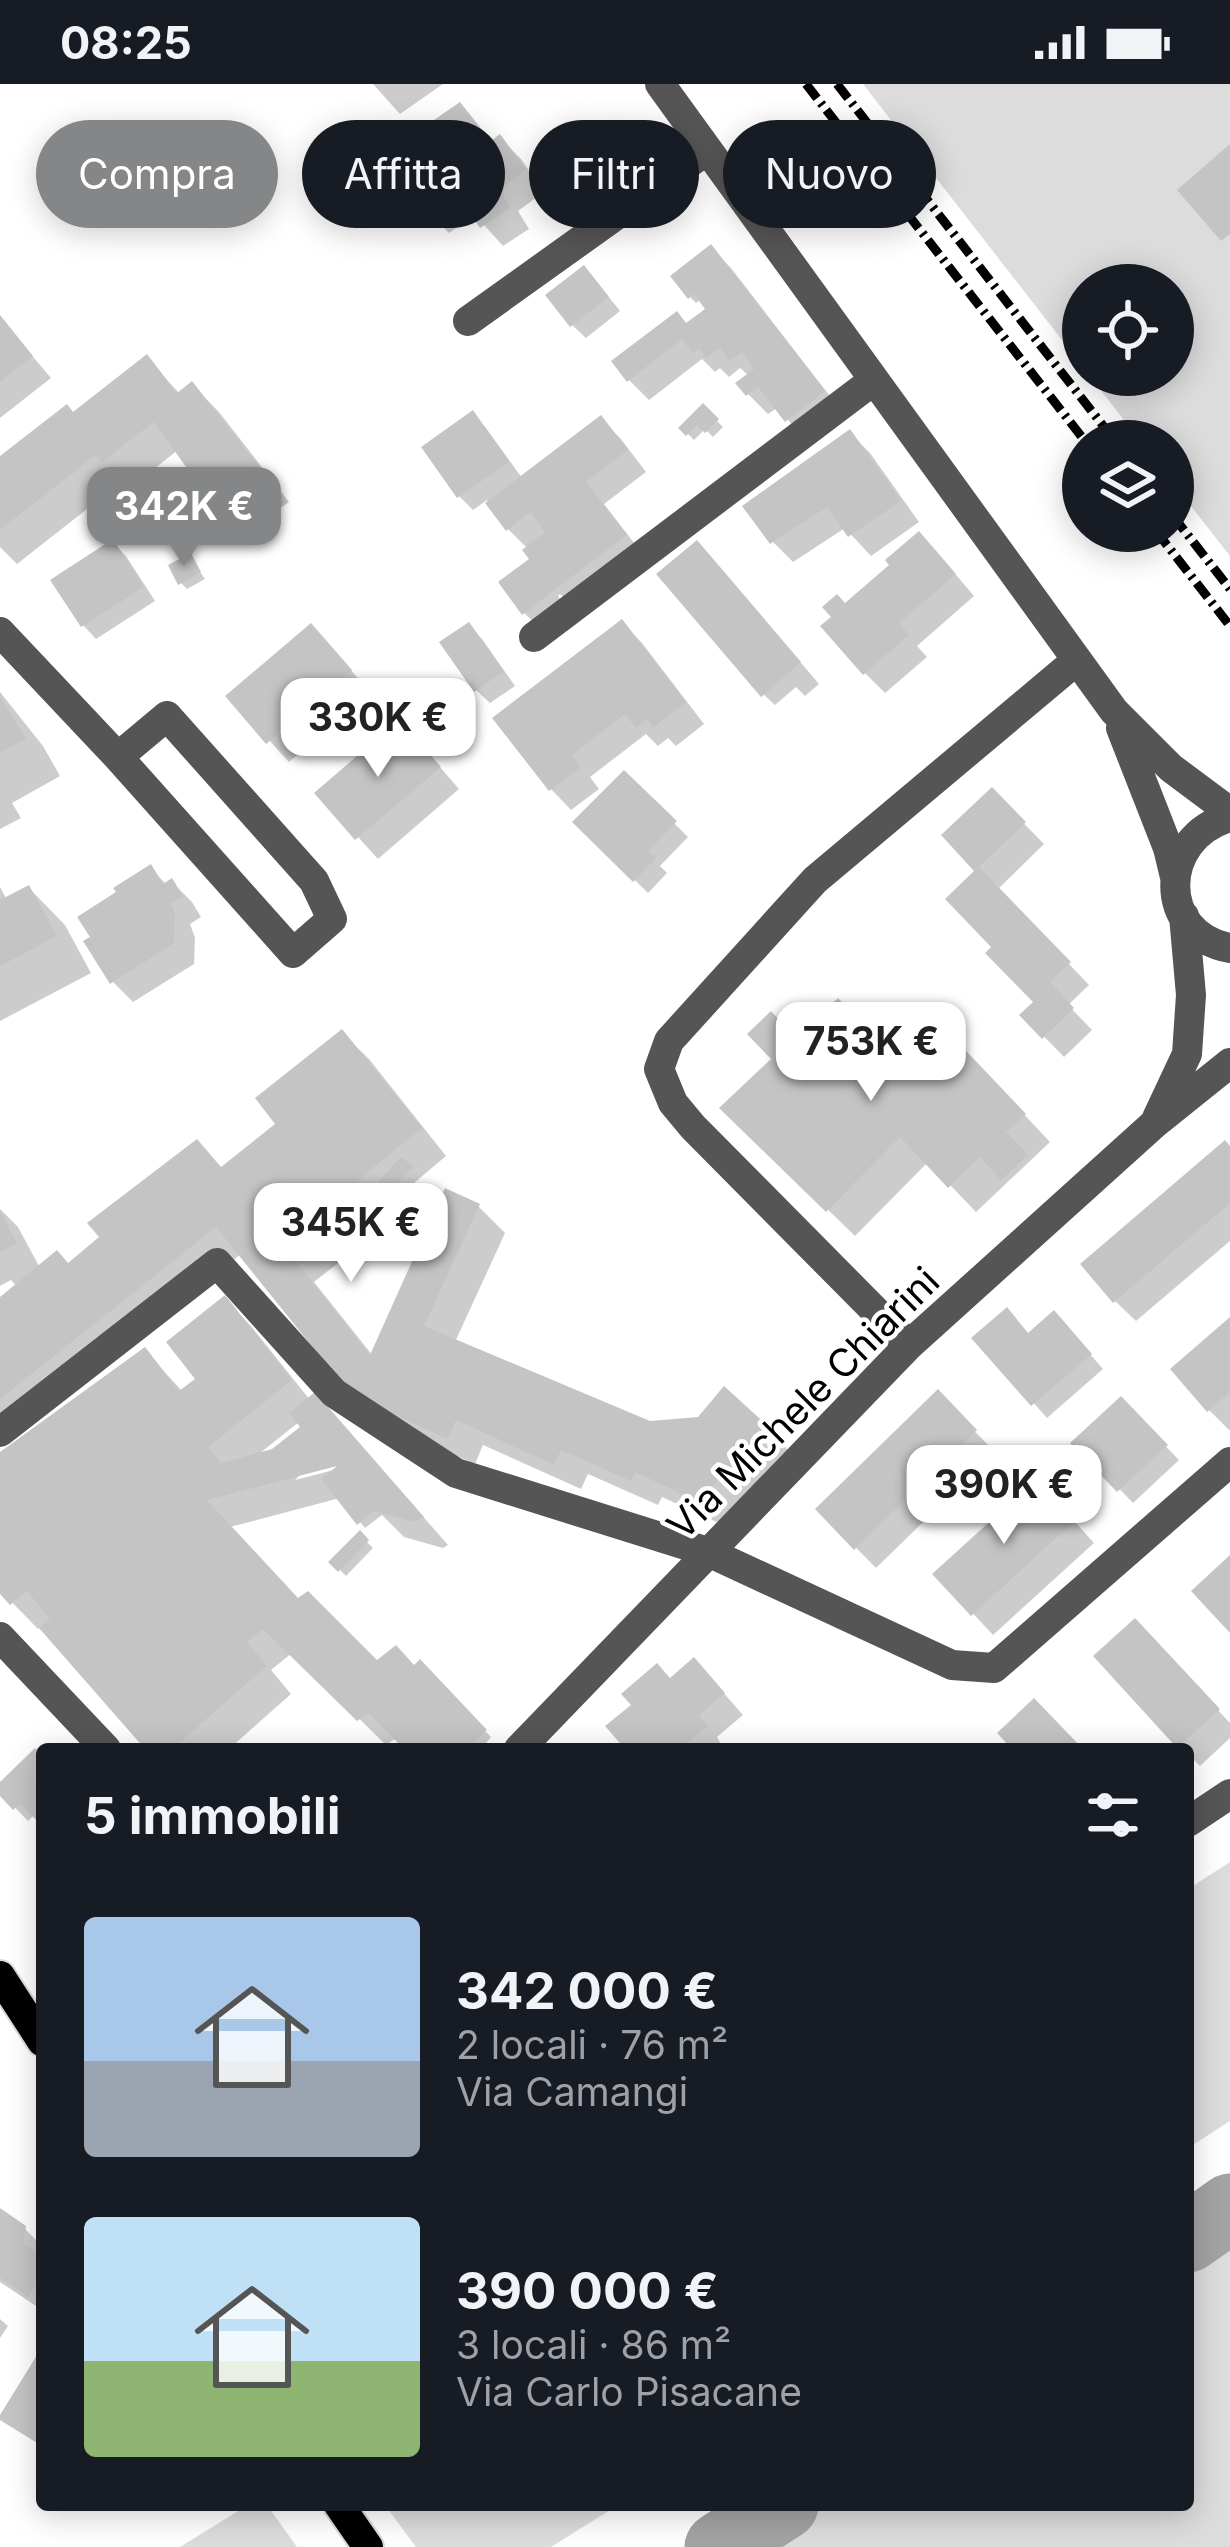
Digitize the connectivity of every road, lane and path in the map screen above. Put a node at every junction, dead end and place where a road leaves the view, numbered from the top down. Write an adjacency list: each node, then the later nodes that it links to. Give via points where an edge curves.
1 (660, 84): 2 (street)
2 (707, 150): 3 (street); 4 (street)
3 (468, 321)
4 (874, 380): 6 (street); 7 (street)
5 (0, 632): 9 (street)
6 (534, 637)
7 (1077, 660): 8 (street); 16 (street, via 814,880 670,1041 659,1069 693,1127)
8 (1114, 711): 10 (street); 11 (street, Via Michele Chiarini)
9 (118, 757): 9 (street, via 293,952 332,919 314,881 167,716)
10 (1230, 814): 11 (street, via 1194,835)
11 (1175, 877): 12 (street, Via Michele Chiarini)
12 (1184, 916): 13 (street, via 1198,934); 15 (street, Via Michele Chiarini, via 1187,1054)
13 (1230, 948)
14 (1230, 1063): 15 (street, Via Michele Chiarini)
15 (1154, 1124): 16 (street, Via Michele Chiarini)
16 (909, 1345): 19 (street, Via Michele Chiarini)
17 (0, 1432): 19 (street, via 218,1263 334,1393 455,1472)
18 (1230, 1462): 19 (street, via 994,1668 952,1665)
19 (708, 1552): 22 (street, Via Michele Chiarini)
20 (0, 1637): 21 (street)
21 (100, 1743)
22 (525, 1743)
23 (1230, 1794): 24 (street)
24 (1194, 1818)
25 (0, 1976): 26 (main road)
26 (36, 2033)
27 (343, 2511): 28 (main road)
28 (368, 2547)

